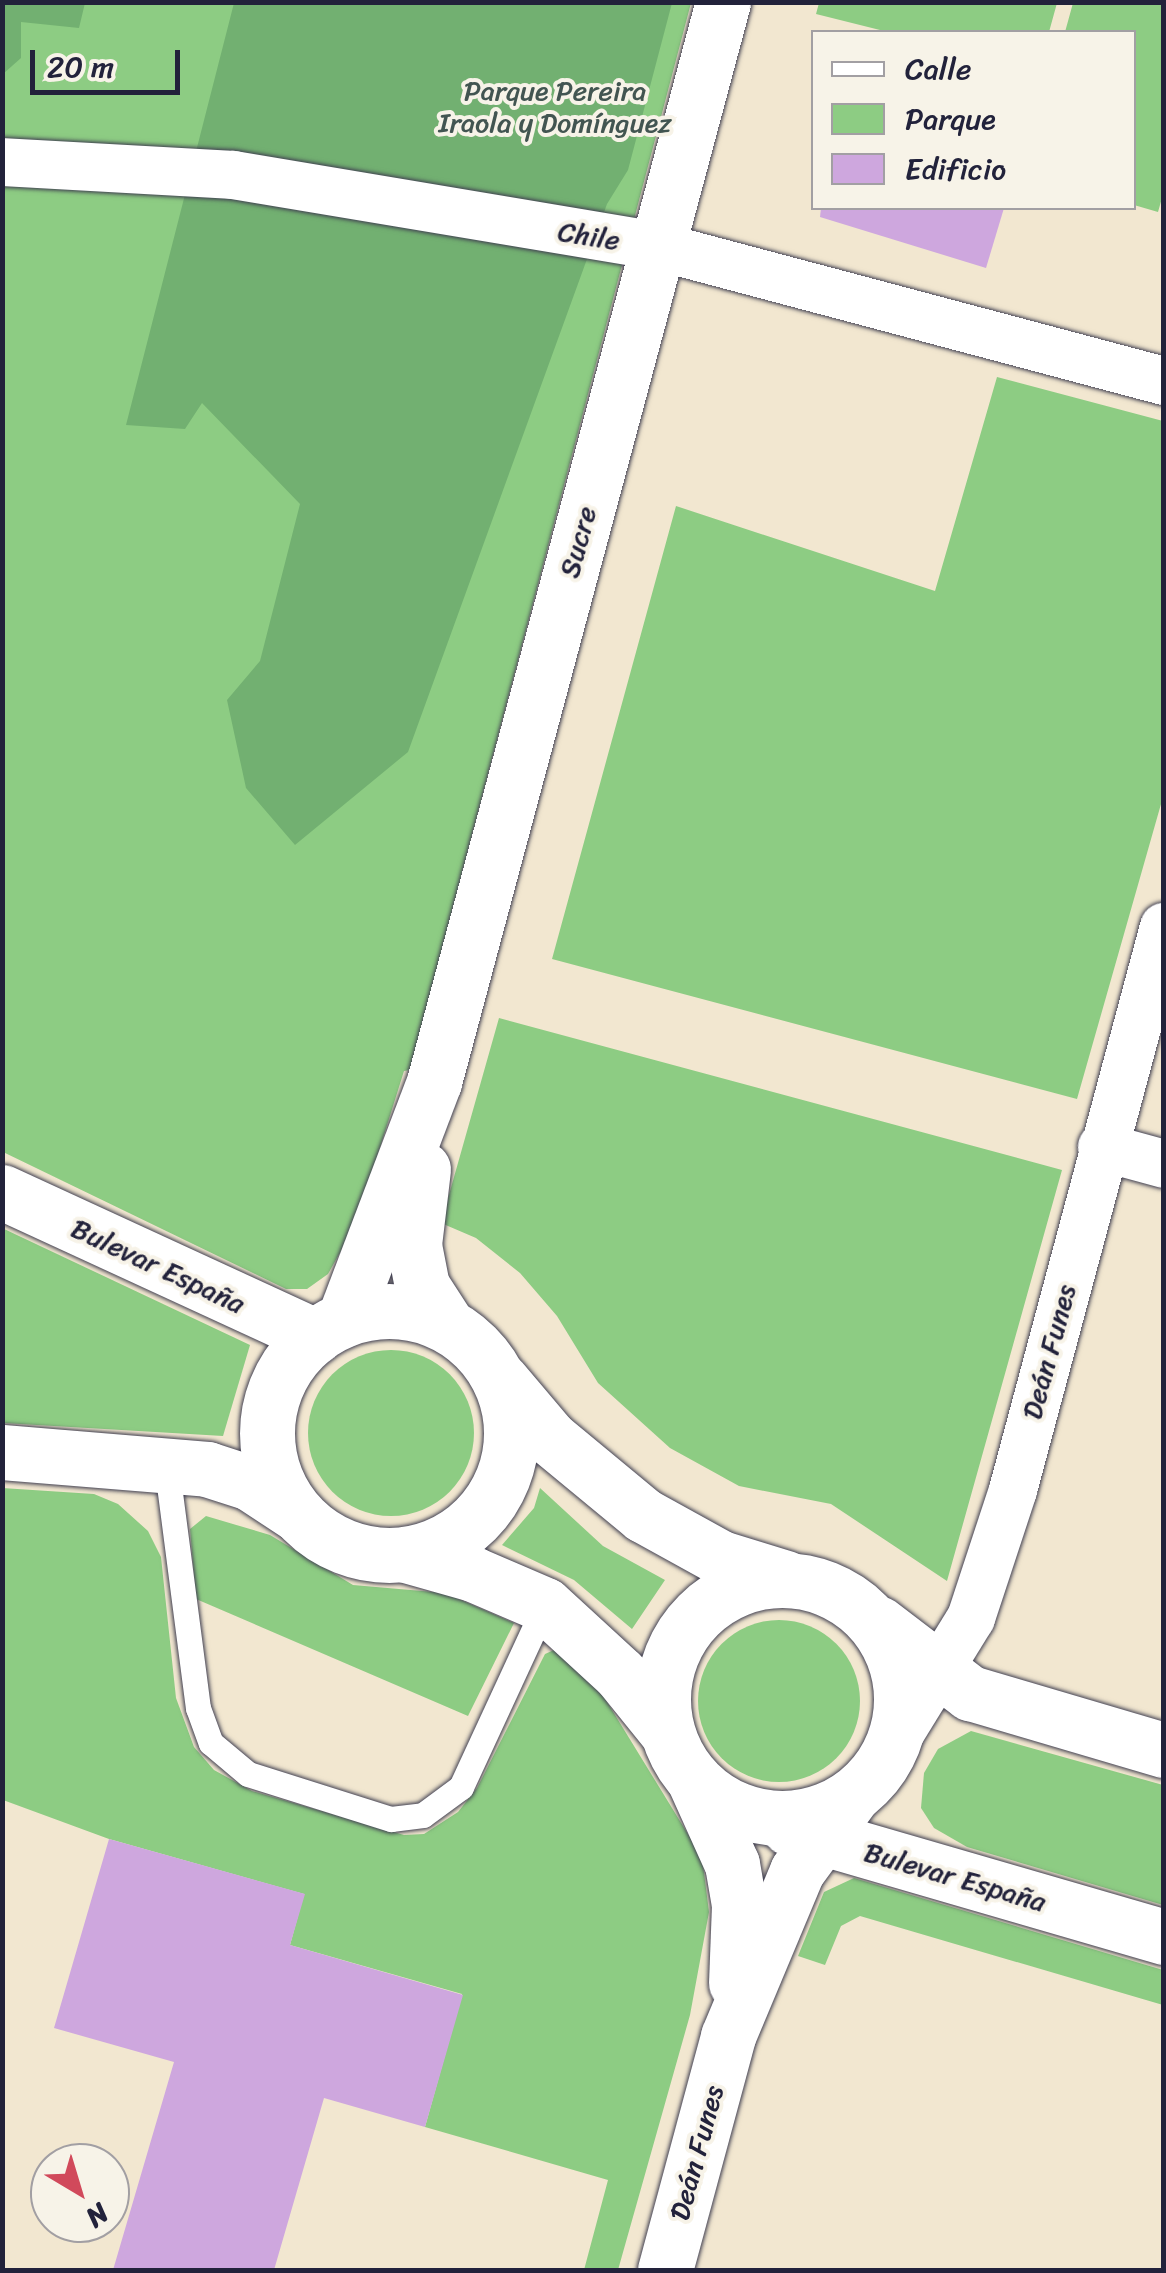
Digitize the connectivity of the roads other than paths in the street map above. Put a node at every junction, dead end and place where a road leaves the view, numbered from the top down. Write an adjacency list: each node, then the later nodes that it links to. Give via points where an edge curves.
1 (723, 2): 3 (main road, Sucre)
2 (2, 162): 3 (street, Chile, via 233,175)
3 (657, 246): 4 (street, Chile); 6 (main road, Sucre)
4 (1164, 381)
5 (1164, 927): 7 (street, Deán Funes)
6 (434, 1082): 10 (main road, Sucre, via 414,1245 422,1286); 11 (main road, Sucre)
7 (1102, 1147): 8 (street); 20 (street, Deán Funes, via 1013,1490 972,1618)
8 (1164, 1164)
9 (2, 1192): 11 (main road, Bulevar España)
10 (446, 1324): 11 (main road, via 396,1312); 12 (main road, via 478,1347)
11 (330, 1328): 15 (main road, via 275,1390 267,1422 268,1455)
12 (501, 1380): 16 (main road, via 512,1418 510,1456 497,1492 474,1522 442,1544); 17 (main road, via 550,1438 642,1514 721,1558)
13 (2, 1452): 14 (main road)
14 (166, 1462): 15 (main road, via 250,1483); 18 (lane, via 198,1708 211,1742 248,1774 391,1819 423,1816 461,1786)
15 (297, 1514): 16 (main road, via 328,1540 365,1554)
16 (406, 1555): 18 (main road, via 474,1574)
17 (793, 1580): 19 (main road); 21 (main road, via 736,1588 690,1622 665,1674)
18 (544, 1605): 21 (main road, via 620,1674)
19 (856, 1606): 20 (main road); 23 (main road, via 881,1633 897,1666 901,1703)
20 (941, 1674): 22 (main road, via 970,1693); 23 (street, Deán Funes)
21 (666, 1731): 24 (main road)
22 (1164, 1750)
23 (870, 1775): 25 (main road, via 804,1816); 26 (main road, Deán Funes)
24 (694, 1780): 25 (main road); 28 (main road, Deán Funes, via 732,1864 738,1905)
25 (748, 1814): 26 (main road, Bulevar España)
26 (818, 1838): 27 (main road, Bulevar España); 28 (main road, Deán Funes, via 797,1872)
27 (1164, 1937)
28 (728, 2036): 29 (main road, Deán Funes)
29 (666, 2270)

